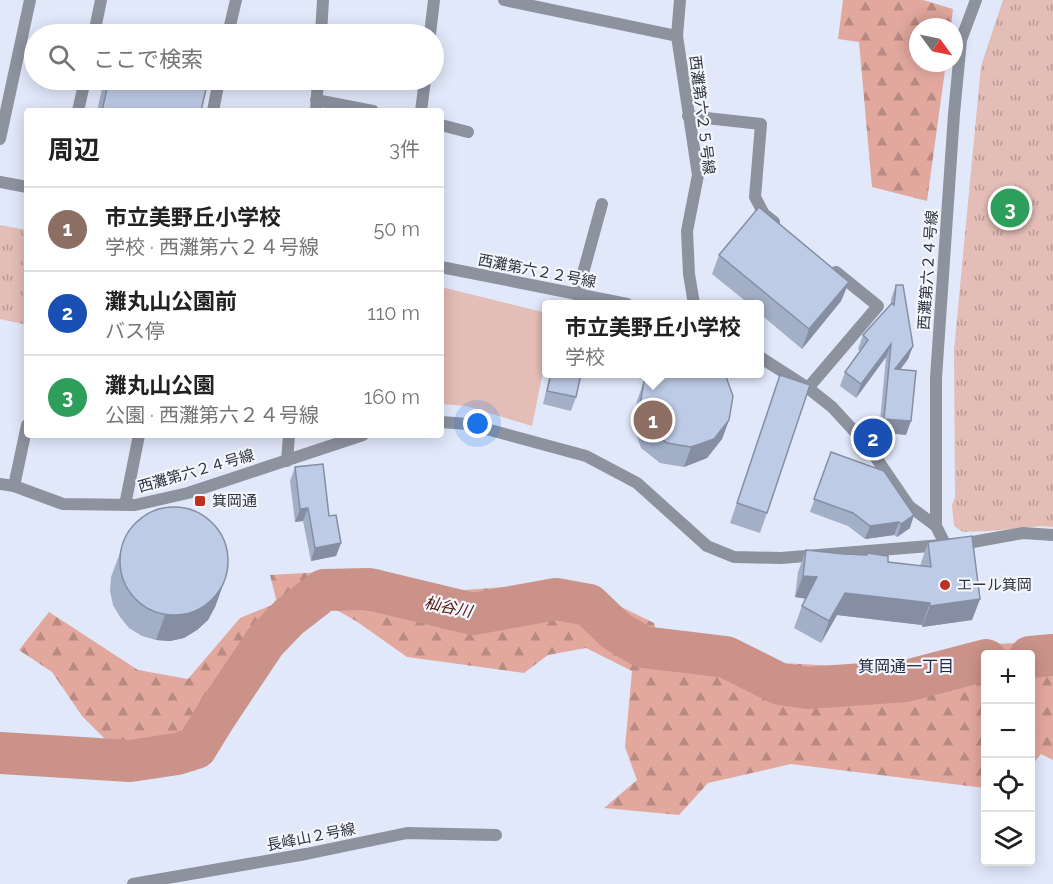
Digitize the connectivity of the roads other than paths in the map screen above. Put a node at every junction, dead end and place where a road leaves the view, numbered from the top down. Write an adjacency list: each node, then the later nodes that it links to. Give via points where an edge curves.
1 (30, 0): 10 (street)
2 (101, 0): 11 (street)
3 (236, 0): 12 (street)
4 (323, 0): 13 (street)
5 (435, 0): 14 (street)
6 (504, 0): 9 (street)
7 (680, 0): 16 (street, 西灘第六２５号線)
8 (976, 0): 50 (street, 西灘第六２４号線, via 961,40 954,114 936,378)
9 (558, 6): 16 (street)
10 (25, 24)
11 (96, 24)
12 (230, 24)
13 (322, 24)
14 (431, 24)
15 (24, 28): 29 (street)
16 (677, 36): 26 (street, 西灘第六２５号線)
17 (83, 90): 22 (street)
18 (217, 90): 23 (street)
19 (317, 90): 21 (street)
20 (424, 90): 25 (street)
21 (316, 106): 24 (street)
22 (79, 108)
23 (214, 108)
24 (339, 108)
25 (421, 108)
26 (688, 116): 33 (street, via 761,124 755,197 764,214); 38 (street, 西灘第六２５号線, via 698,175 687,231)
27 (444, 126): 28 (street)
28 (468, 132)
29 (0, 139)
30 (0, 182): 31 (street)
31 (24, 186)
32 (602, 204): 36 (street)
33 (782, 228)
34 (825, 264): 40 (street, via 878,306)
35 (444, 268): 36 (street, 西灘第六２２号線)
36 (577, 295): 37 (street, 西灘第六２２号線)
37 (605, 300)
38 (693, 300)
39 (764, 360): 40 (street)
40 (808, 388): 50 (street, via 832,407 868,446 909,506)
41 (444, 422): 52 (street, via 468,424 586,456 637,483 707,546 734,557 781,558)
42 (24, 438): 48 (street)
43 (138, 438): 49 (street)
44 (290, 438): 46 (street)
45 (354, 438): 46 (street, 西灘第六２４号線)
46 (287, 461): 49 (street, 西灘第六２４号線, via 188,493)
47 (0, 484): 48 (street, 西灘第六２４号線)
48 (14, 486): 49 (street, 西灘第六２４号線, via 63,504)
49 (125, 505)
50 (936, 525): 52 (street, 西灘第六２４号線)
51 (1051, 534): 52 (street, via 1023,533)
52 (945, 543)
53 (496, 835): 54 (street, 長峰山２号線, via 407,833)
54 (133, 884)

